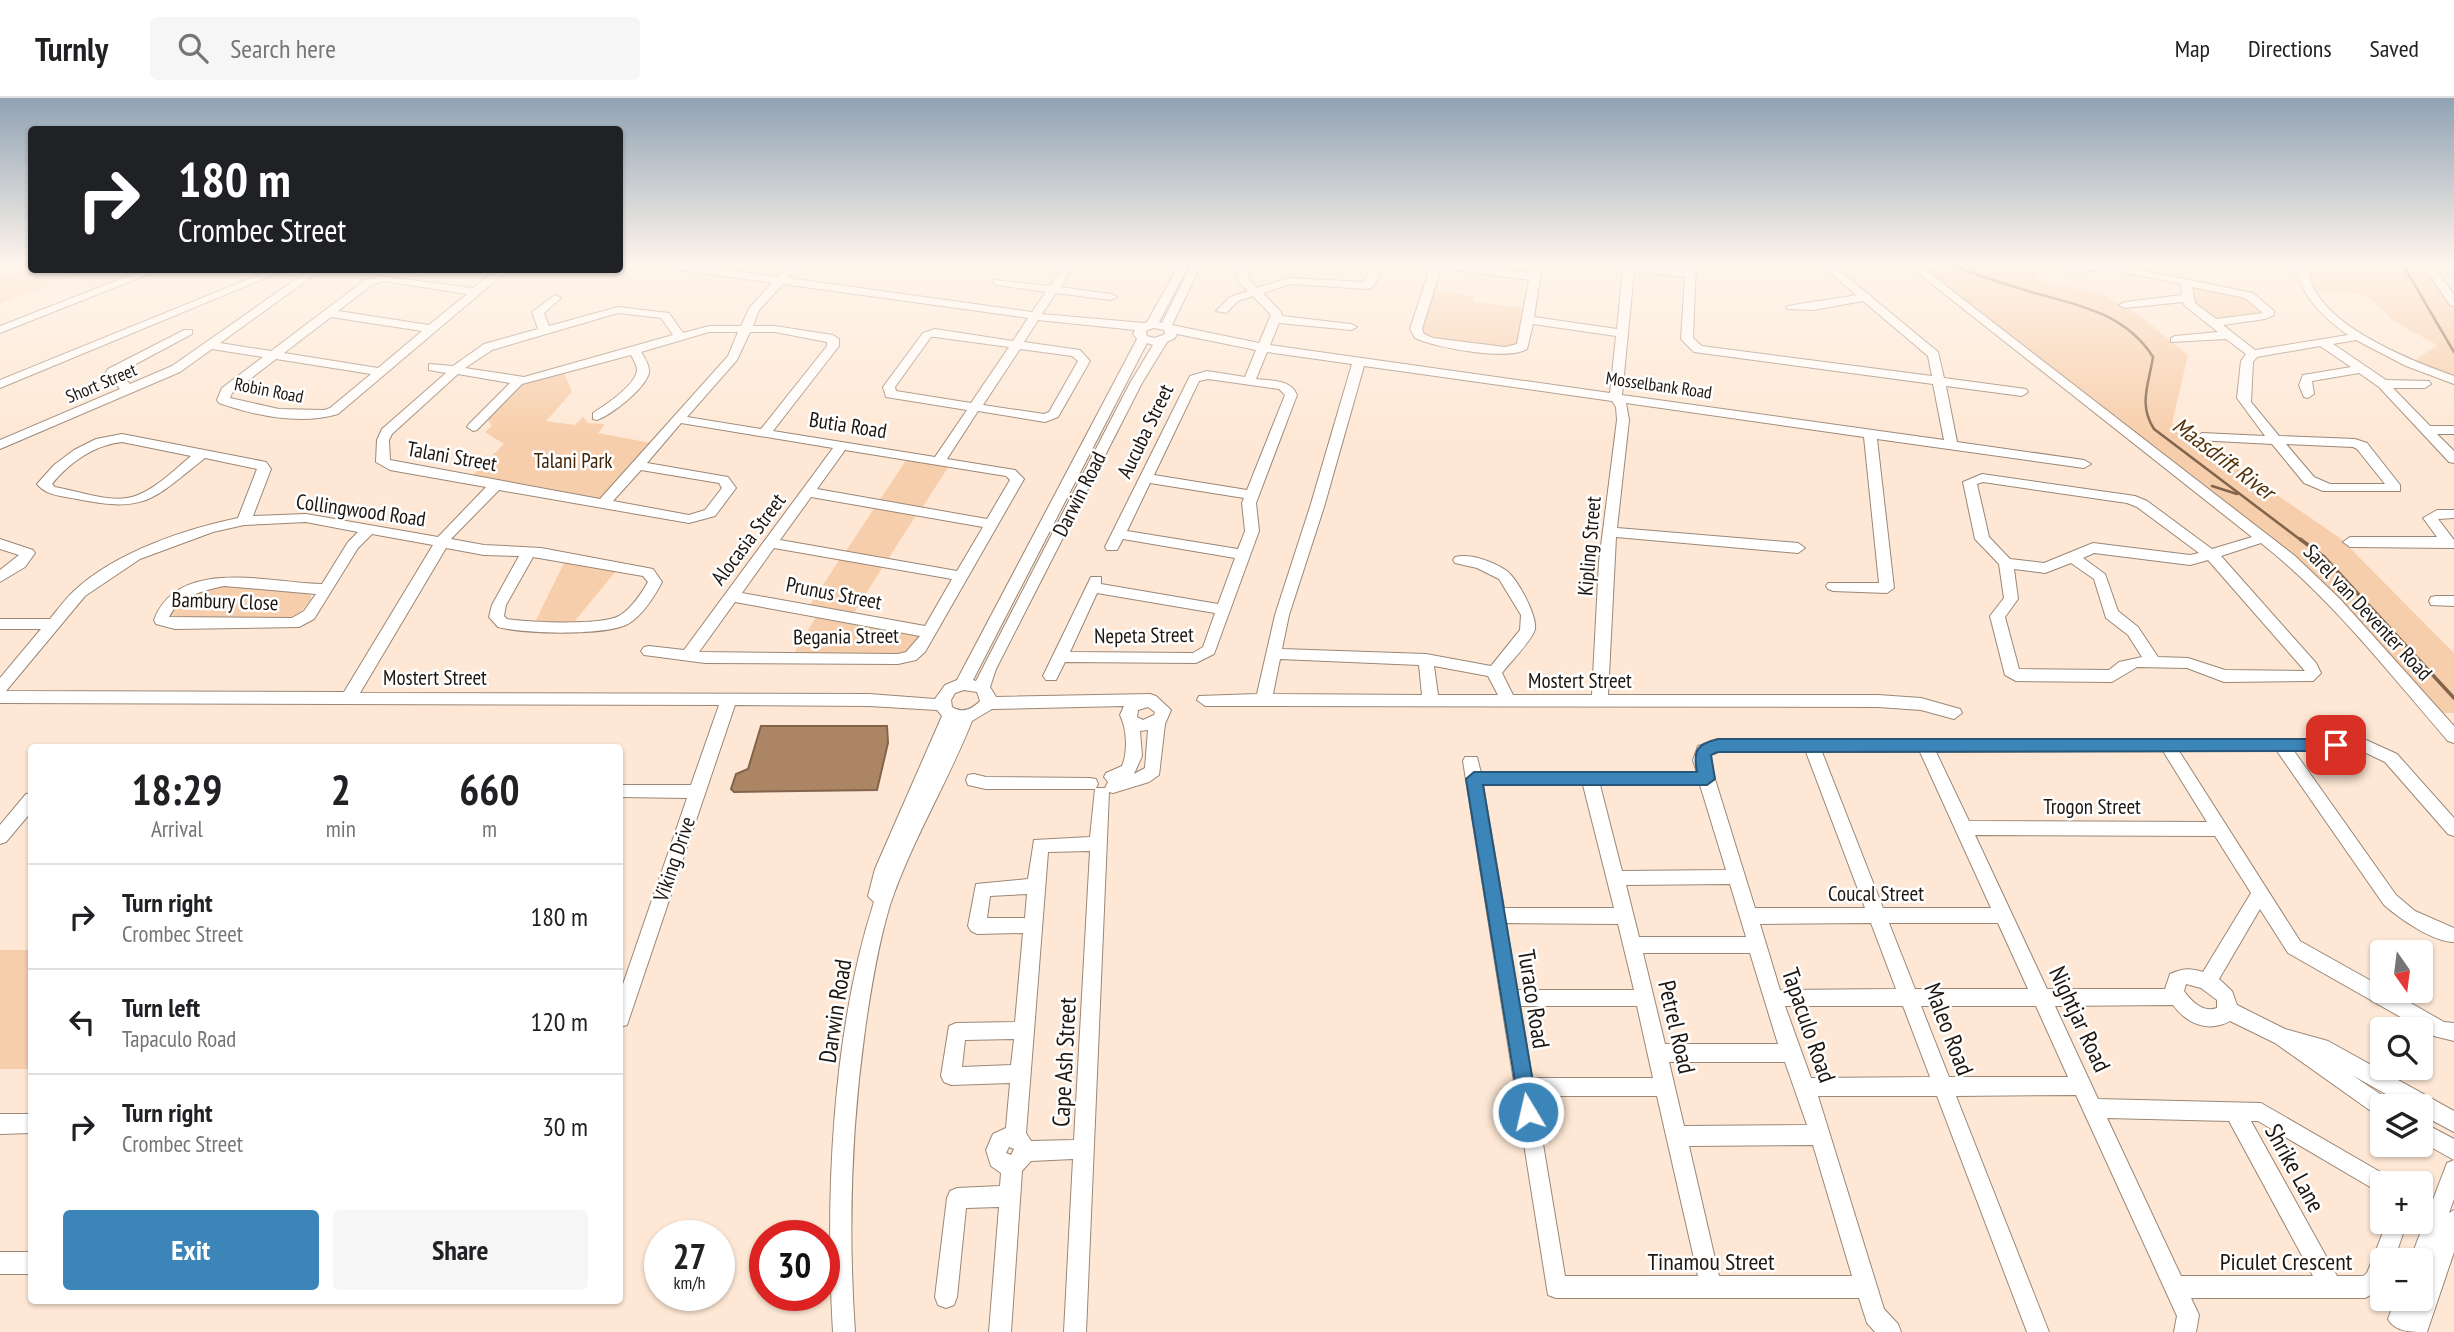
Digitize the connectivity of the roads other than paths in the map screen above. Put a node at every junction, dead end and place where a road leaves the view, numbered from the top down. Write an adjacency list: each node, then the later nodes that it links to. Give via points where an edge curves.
1 (19, 323): 30 (street)
2 (150, 323): 56 (street)
3 (243, 323): 41 (street, Short Street)
4 (316, 323): 46 (street, Robin Road)
5 (390, 323): 28 (street)
6 (440, 323): 28 (street, Robin Road)
7 (541, 323): 31 (street)
8 (575, 323): 31 (street)
9 (670, 323): 38 (street)
10 (749, 323): 29 (street)
11 (1031, 323): 42 (street)
12 (1082, 323): 33 (street)
13 (1150, 323): 33 (street, Darwin Road)
14 (1172, 323): 35 (street, Darwin Road)
15 (1275, 323): 43 (street)
16 (1310, 323): 27 (street)
17 (1418, 323): 18 (street, via 1416,329 1424,340 1517,350 1523,346)
18 (1527, 323)
19 (1546, 323): 34 (street)
20 (1621, 323): 34 (street, Kipling Street)
21 (1688, 323): 55 (street, via 1687,339 1695,347)
22 (1897, 323): 55 (street, via 1931,351)
23 (1987, 323): 92 (street, Sarel van Deventer Road)
24 (2214, 323): 25 (street); 36 (street)
25 (2217, 323)
26 (2342, 323): 37 (street)
27 (1351, 327)
28 (432, 329): 51 (street, Robin Road)
29 (746, 329): 38 (street, via 709,329); 65 (street, via 733,357); 70 (street, via 775,329 828,337 834,342)
30 (0, 330)
31 (544, 330): 50 (street, via 488,347)
32 (188, 332): 59 (street, via 112,372)
33 (1145, 332): 35 (street); 35 (street); 124 (street, Darwin Road)
34 (1620, 333): 62 (street, Kipling Street)
35 (1167, 334): 43 (street, Mosselbank Road); 126 (street, Darwin Road, via 1136,383 988,669)
36 (2227, 335): 39 (street); 45 (street)
37 (2360, 336): 40 (street); 52 (street)
38 (680, 337): 44 (street)
39 (2175, 341)
40 (2322, 342): 45 (street); 49 (street)
41 (212, 345): 46 (street); 59 (street, Short Street, via 176,369)
42 (1014, 345): 63 (street); 63 (street, via 1076,354 1084,361 1049,418); 63 (street, via 929,334 888,389 895,396)
43 (1264, 348): 47 (street, Mosselbank Road); 54 (street)
44 (634, 350): 53 (street); 64 (street, via 642,375)
45 (2253, 354): 72 (street, via 2247,361 2243,398)
46 (274, 355): 51 (street); 51 (street, Robin Road, via 226,391 223,400 321,416 334,411)
47 (1359, 361): 62 (street, Mosselbank Road); 117 (street)
48 (433, 367): 50 (street)
49 (2362, 369): 57 (street); 61 (street, via 2307,378)
50 (456, 371): 53 (street); 83 (street, Talani Street, via 385,435 383,462)
51 (381, 372)
52 (2454, 380)
53 (519, 381): 66 (street)
54 (1250, 381): 82 (street, Aucuba Street, via 1207,375 1194,379); 85 (street, via 1282,386 1291,393)
55 (1939, 381): 60 (street); 73 (street)
56 (0, 384)
57 (2383, 384): 58 (street); 67 (street)
58 (2425, 384)
59 (128, 390): 74 (street, Short Street)
60 (2022, 392)
61 (2308, 394)
62 (1616, 397): 69 (street, Mosselbank Road); 91 (street, Kipling Street, via 1623,420)
63 (973, 408): 78 (street)
64 (597, 416)
65 (678, 419): 70 (street, Butia Road); 80 (street)
66 (472, 427)
67 (2427, 430): 68 (street); 77 (street)
68 (2454, 430)
69 (1870, 432): 73 (street, Mosselbank Road); 107 (street, via 1887,589)
70 (764, 433): 75 (street, Butia Road)
71 (2202, 437): 72 (street)
72 (2277, 441): 72 (street, via 2309,480 2319,485 2396,486 2358,444)
73 (1951, 444): 79 (street, Mosselbank Road)
74 (0, 445)
75 (842, 445): 78 (street, Butia Road); 84 (street, Alocasia Street)
76 (202, 454): 76 (street, via 110,438 92,445 44,484 51,490 128,502 155,491); 88 (street, via 264,468)
77 (2454, 459)
78 (939, 461): 81 (street, Butia Road)
79 (2084, 464)
80 (637, 465): 86 (street); 86 (street, Talani Street, via 723,480 729,488 710,513 697,519)
81 (1010, 472): 89 (street, Begania Street, via 1017,479)
82 (1147, 478): 85 (street); 101 (street, Aucuba Street, via 1115,541)
83 (496, 485): 86 (street, Talani Street); 94 (street)
84 (808, 492): 89 (street); 95 (street, Alocasia Street)
85 (1252, 495): 101 (street, Nepeta Street, via 1248,509 1253,528)
86 (603, 504)
87 (2454, 514): 97 (street, via 2430,519)
88 (244, 521): 90 (street, Collingwood Road, via 306,518); 114 (street, Collingwood Road, via 177,538 135,556 80,593)
89 (991, 524): 105 (street, Begania Street)
90 (369, 530): 94 (street, Collingwood Road); 108 (street, Bambury Close, via 353,545)
91 (1610, 532): 98 (street); 135 (street, Kipling Street)
92 (2263, 537): 100 (street); 141 (street, Sarel van Deventer Road, via 2319,586)
93 (2350, 541): 97 (street)
94 (441, 543): 99 (street, Collingwood Road); 128 (street)
95 (772, 543): 105 (street); 109 (street, Alocasia Street)
96 (0, 544): 106 (street, via 28,553)
97 (2451, 546)
98 (1798, 548)
99 (529, 552): 99 (street, Collingwood Road, via 648,572 654,582 636,608 619,622 502,623 496,617 499,605)
100 (2209, 554): 102 (street, via 2182,560 2093,548); 104 (street, via 2134,500 1974,479 1970,482 1982,539); 121 (street, via 2313,673 2304,677 2224,676 2188,663)
101 (1244, 555): 112 (street, Nepeta Street)
102 (2071, 556): 104 (street, via 2042,569); 121 (street, via 2099,577 2111,614 2133,631)
103 (1460, 560): 122 (street, via 1504,576 1528,615 1527,631)
104 (2006, 563): 121 (street, via 2011,599 1997,616 2014,674 2112,676 2127,664)
105 (961, 576): 115 (street, Begania Street)
106 (0, 577)
107 (1833, 586)
108 (326, 589): 108 (street, Bambury Close, via 309,615 294,624 175,624 160,620 168,606 184,595 224,581)
109 (732, 596): 115 (street, Prunus Street); 118 (street, Alocasia Street)
110 (2435, 601): 111 (street)
111 (2454, 601)
112 (1224, 610): 119 (street, Nepeta Street, via 1209,650 1200,657); 119 (street, via 1095,583)
113 (0, 624): 114 (street)
114 (54, 624): 125 (street, Collingwood Road)
115 (928, 632): 118 (street, Begania Street, via 916,653 898,659)
116 (649, 651): 118 (street, Begania Street)
117 (1272, 653): 120 (street); 133 (street)
118 (687, 657)
119 (1060, 657): 123 (street)
120 (1426, 659): 122 (street, via 1460,662); 136 (street)
121 (2154, 663)
122 (1494, 673): 134 (street)
123 (1051, 676)
124 (963, 684): 126 (street); 137 (street)
125 (0, 688)
126 (986, 695): 130 (street); 137 (street, via 981,711)
127 (0, 697): 128 (street, Mostert Street)
128 (349, 698): 129 (street, Mostert Street)
129 (729, 699): 137 (street, Mostert Street, via 869,700); 151 (street, Viking Drive)
130 (1109, 700): 131 (street); 139 (street)
131 (1143, 700): 139 (street, via 1132,705); 140 (street, via 1156,702 1163,710)
132 (1205, 700): 133 (street, Mostert Street)
133 (1264, 700): 136 (street, Mostert Street)
134 (1508, 700): 135 (street, Mostert Street); 136 (street, Mostert Street)
135 (1600, 700): 138 (street, Mostert Street, via 1878,701)
136 (1431, 701)
137 (951, 707): 221 (street, Darwin Road, via 884,869 849,1021 837,1114 832,1216); 222 (street, Darwin Road, via 880,909 854,1038 842,1212)
138 (1954, 713)
139 (1129, 718): 140 (street, via 1143,726); 149 (street, via 1132,767)
140 (1157, 723): 149 (street, via 1153,771 1143,778)
141 (2454, 737)
142 (1811, 745): 143 (street); 147 (street, Tapaculo Road, via 1704,750 1701,760); 166 (street, Maleo Road)
143 (1925, 745): 144 (street); 153 (street, Nightjar Road)
144 (2167, 745): 145 (street); 154 (street)
145 (2281, 745): 155 (street, via 2372,747 2391,758); 168 (street, via 2390,900 2409,916)
146 (1590, 779): 147 (street); 159 (street, Petrel Road); 162 (street, Turaco Road, via 1472,770)
147 (1707, 779): 158 (street, Tapaculo Road)
148 (974, 780): 149 (street)
149 (1104, 785): 157 (street, Cape Ash Street)
150 (623, 791): 151 (street)
151 (698, 792): 178 (street, Viking Drive)
152 (28, 804): 156 (street)
153 (1964, 828): 154 (street, Trogon Street); 163 (street, Nightjar Road)
154 (2220, 829): 161 (street)
155 (2454, 829)
156 (0, 837)
157 (1099, 844): 160 (street, via 1040,845); 200 (street, Cape Ash Street)
158 (1737, 877): 159 (street); 165 (street, Tapaculo Road)
159 (1614, 878): 164 (street, Petrel Road)
160 (1036, 886): 167 (street); 167 (street, via 982,889 977,926)
161 (2260, 893): 171 (street); 181 (street, via 2299,951 2441,1030)
162 (1496, 915): 164 (street); 175 (street, Turaco Road)
163 (2003, 915): 166 (street, Coucal Street); 173 (street, Nightjar Road)
164 (1623, 916): 169 (street, Petrel Road)
165 (1749, 916): 166 (street, Coucal Street); 170 (street, Tapaculo Road)
166 (1877, 916): 172 (street, Maleo Road)
167 (1032, 925): 180 (street)
168 (2453, 934)
169 (1632, 945): 170 (street); 176 (street, Petrel Road)
170 (1758, 945): 177 (street, Tapaculo Road)
171 (2208, 981): 174 (street, via 2185,976 2177,980); 179 (street, via 2222,993)
172 (1909, 997): 173 (street); 177 (street); 190 (street, Maleo Road)
173 (2041, 997): 174 (street); 186 (street, Nightjar Road)
174 (2176, 997): 179 (street, via 2206,1018 2221,1017)
175 (1509, 998): 176 (street); 187 (street, Turaco Road)
176 (1645, 998): 183 (street, Petrel Road)
177 (1773, 998): 184 (street, Tapaculo Road)
178 (623, 1010)
179 (2227, 1010): 182 (street)
180 (1024, 1030): 185 (street); 185 (street, via 956,1032 951,1076)
181 (2454, 1032)
182 (2282, 1037): 191 (street); 194 (street, via 2321,1047)
183 (1658, 1053): 184 (street); 188 (street, Petrel Road)
184 (1791, 1053): 189 (street, Tapaculo Road)
185 (1020, 1074): 202 (street)
186 (2082, 1086): 190 (street); 192 (street, Nightjar Road)
187 (1524, 1087): 188 (street); 212 (street, Turaco Road)
188 (1666, 1087): 198 (street, Petrel Road)
189 (1805, 1087): 190 (street); 197 (street, Tapaculo Road)
190 (1944, 1087): 226 (street, Maleo Road)
191 (2370, 1099)
192 (2092, 1108): 193 (street); 215 (street, Nightjar Road)
193 (2234, 1110): 204 (street, via 2271,1116); 216 (street, Shrike Lane)
194 (2454, 1122)
195 (28, 1123): 196 (street)
196 (0, 1125)
197 (1819, 1135): 198 (street); 214 (street, Tapaculo Road)
198 (1677, 1136): 213 (street, Petrel Road)
199 (2433, 1138): 201 (street)
200 (1084, 1149): 202 (street); 224 (street, Cape Ash Street)
201 (2454, 1150)
202 (1017, 1151): 205 (street)
203 (2454, 1170): 207 (street)
204 (2370, 1177)
205 (1010, 1196): 217 (street, via 957,1198); 223 (street)
206 (2454, 1220): 210 (street)
207 (2425, 1248)
208 (0, 1263): 209 (street)
209 (28, 1263)
210 (2433, 1282)
211 (2370, 1285): 216 (street, Piculet Crescent)
212 (1556, 1287): 213 (street, Tinamou Street)
213 (1711, 1287): 214 (street, Tinamou Street)
214 (1866, 1287): 225 (street, Tapaculo Road, via 1875,1315)
215 (2175, 1287): 216 (street, Piculet Crescent); 220 (street, Nightjar Road)
216 (2331, 1287)
217 (946, 1297)
218 (2402, 1311): 219 (street, via 2399,1320 2417,1329)
219 (2423, 1311)
220 (2186, 1323)
221 (834, 1332)
222 (844, 1332)
223 (1000, 1332)
224 (1075, 1332)
225 (1890, 1332)
226 (2038, 1332)

